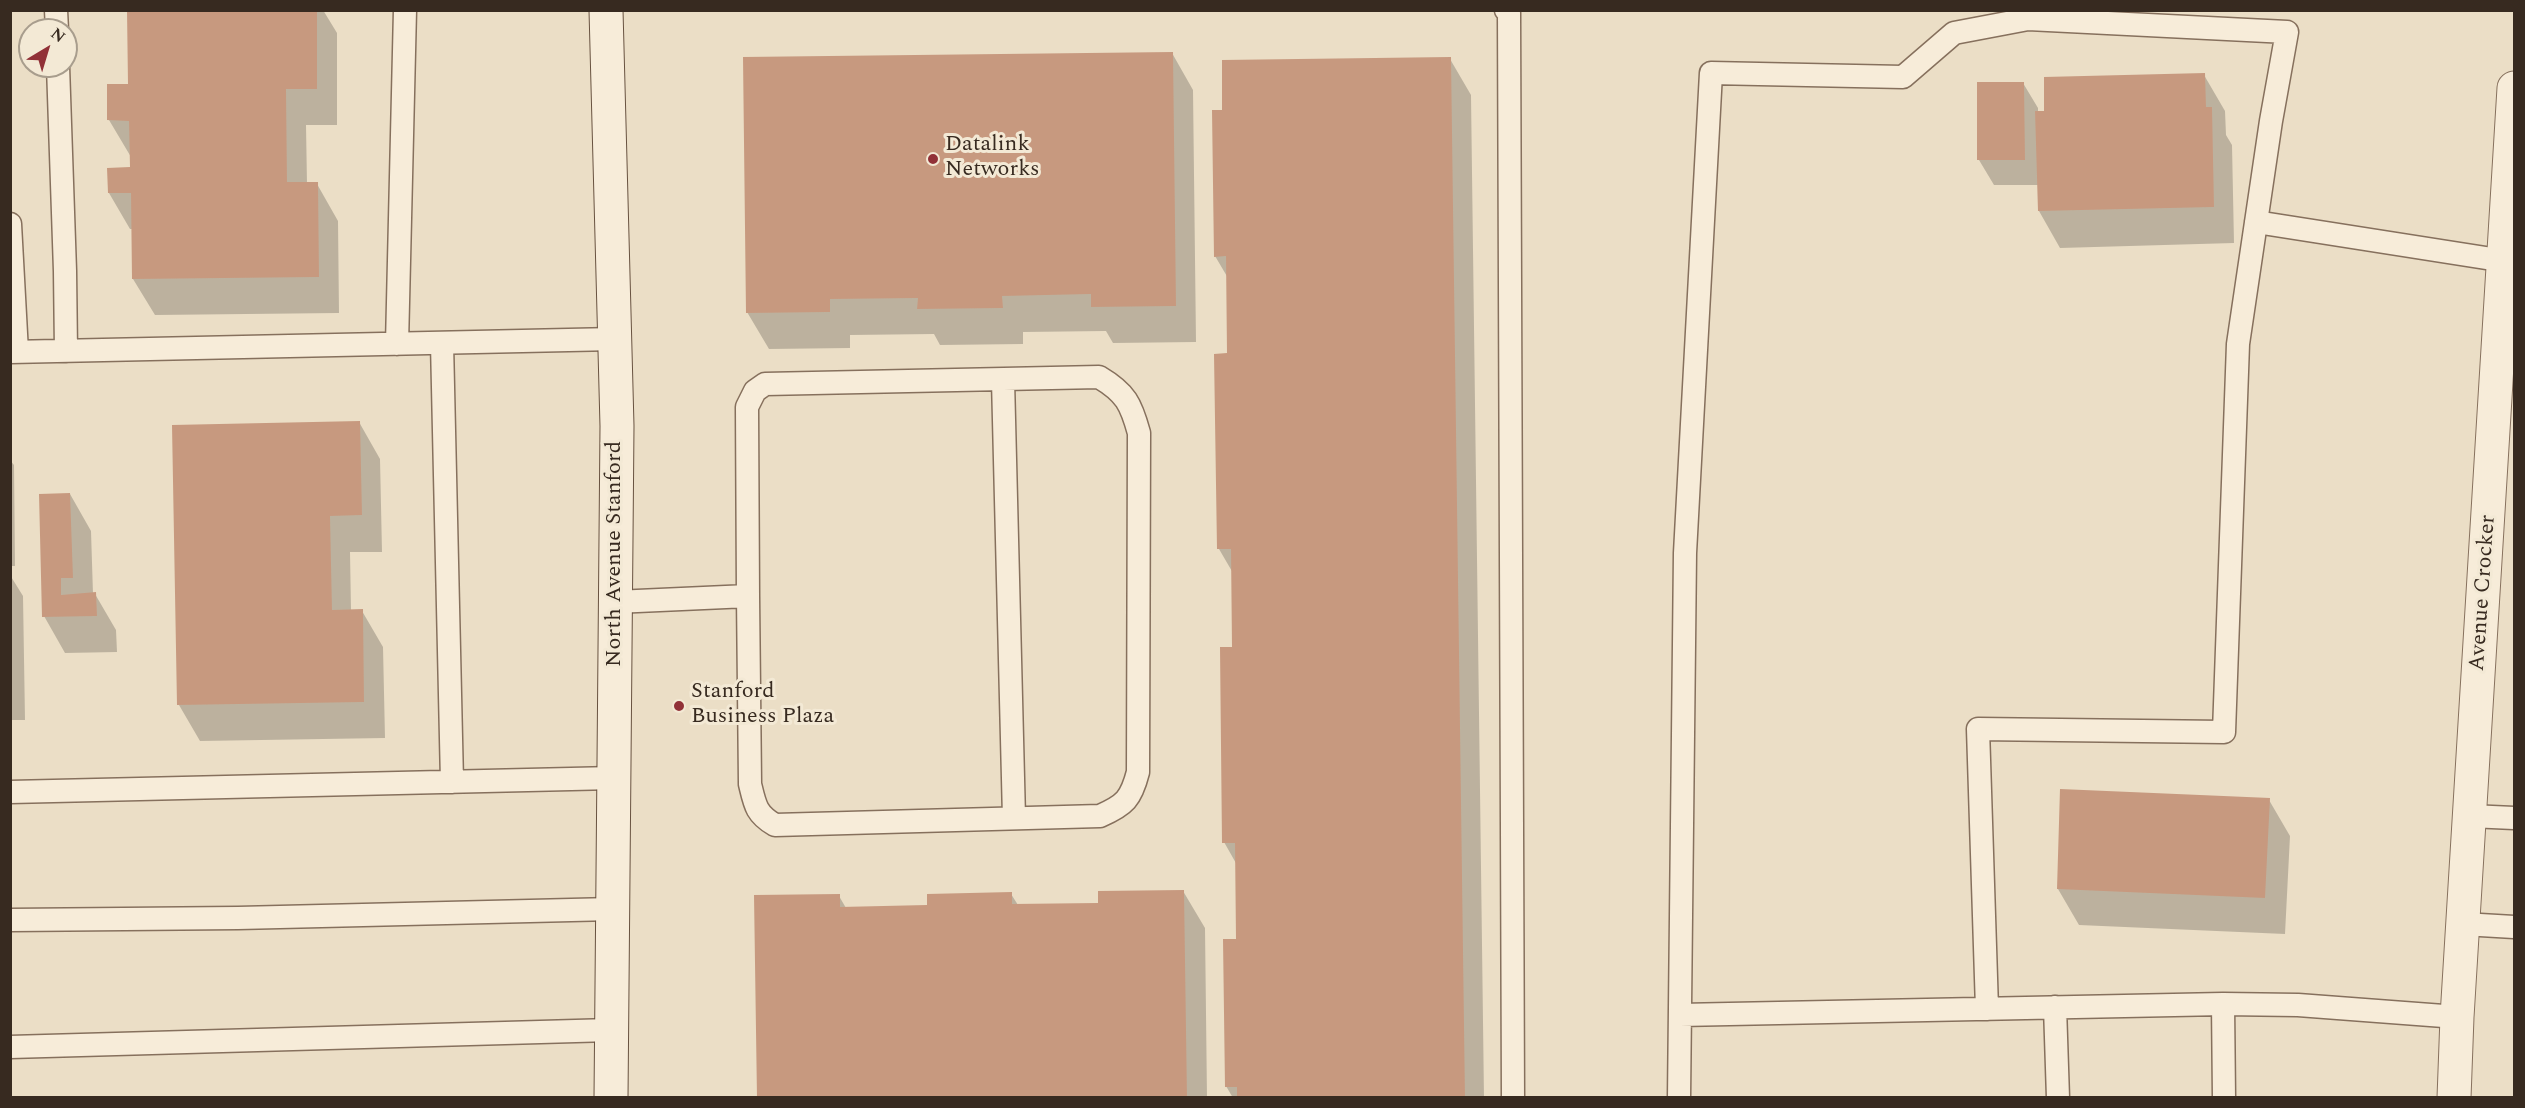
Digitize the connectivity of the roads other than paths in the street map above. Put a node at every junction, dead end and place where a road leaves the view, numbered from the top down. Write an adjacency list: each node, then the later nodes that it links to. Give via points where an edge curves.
1 (405, 10): 13 (lane)
2 (606, 10): 11 (street, North Avenue Stanford)
3 (1506, 10): 37 (lane)
4 (58, 78): 14 (lane)
5 (2514, 88): 6 (street, Avenue Crocker)
6 (2512, 183): 9 (street, Avenue Crocker)
7 (2256, 222): 9 (lane); 31 (lane, via 2238,344 2224,732 1978,729); 32 (lane, via 2287,32 2028,19 1954,33 1903,77 1711,73 1685,553)
8 (10, 224): 15 (lane)
9 (2505, 261): 10 (street, Avenue Crocker)
10 (2508, 305): 22 (street, Avenue Crocker)
11 (615, 339): 12 (lane); 18 (street, North Avenue Stanford)
12 (442, 343): 13 (lane); 20 (lane)
13 (397, 344): 14 (lane)
14 (66, 351): 15 (lane)
15 (14, 352)
16 (1003, 380): 17 (lane, via 765,384 754,391 747,407); 23 (lane); 23 (lane, via 1099,378 1119,389 1133,413 1138,434 1138,772 1133,790 1122,807 1100,816)
17 (748, 596): 18 (lane); 23 (lane, via 750,784 762,817 775,825)
18 (615, 602): 19 (street, North Avenue Stanford)
19 (614, 778): 20 (lane); 25 (street, North Avenue Stanford)
20 (452, 782): 21 (lane)
21 (10, 792)
22 (2470, 816): 24 (lane); 27 (street, Avenue Crocker)
23 (1014, 818)
24 (2514, 818)
25 (613, 909): 26 (lane); 34 (street, North Avenue Stanford)
26 (10, 920)
27 (2463, 924): 28 (lane); 33 (street, Avenue Crocker)
28 (2514, 927)
29 (2223, 1004): 30 (lane); 33 (lane, via 2298,1005); 40 (lane)
30 (2055, 1007): 31 (lane); 39 (lane)
31 (1987, 1009): 32 (lane)
32 (1680, 1016): 38 (lane)
33 (2457, 1017): 41 (street, Avenue Crocker)
34 (611, 1030): 35 (lane); 36 (street, North Avenue Stanford)
35 (10, 1047)
36 (611, 1098)
37 (1513, 1098)
38 (1679, 1098)
39 (2058, 1098)
40 (2224, 1098)
41 (2454, 1098)

